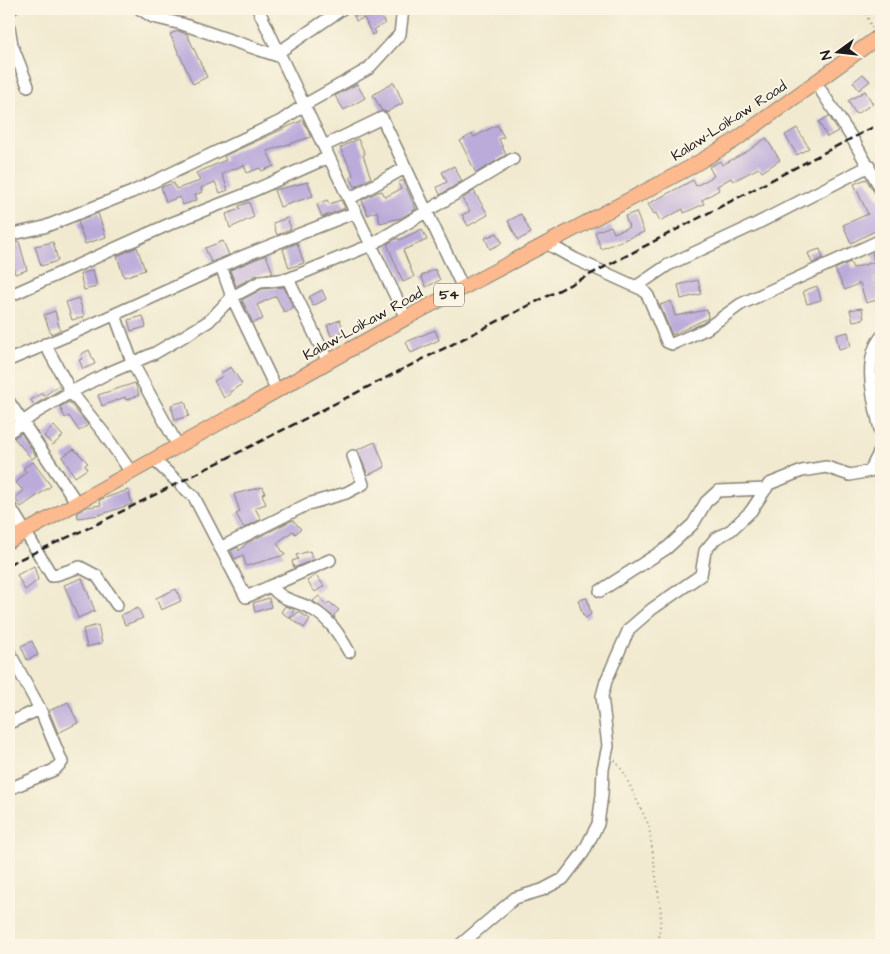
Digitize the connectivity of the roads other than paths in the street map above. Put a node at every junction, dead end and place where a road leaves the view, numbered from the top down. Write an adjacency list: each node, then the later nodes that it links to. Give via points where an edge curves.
1 (140, 9): 7 (street, via 167,22)
2 (258, 9): 7 (street)
3 (342, 9): 7 (street)
4 (403, 9): 10 (street, via 400,34 368,70)
5 (9, 27): 9 (street, via 12,46)
6 (879, 37): 8 (main road, Kalaw-Loikaw Road / 54)
7 (280, 54): 10 (street)
8 (816, 82): 13 (street); 21 (main road, Kalaw-Loikaw Road / 54, via 695,165)
9 (28, 86)
10 (304, 105): 11 (street); 19 (street, via 281,121 132,192 44,227)
11 (327, 151): 14 (street, via 382,118); 16 (street); 27 (street)
12 (513, 158): 17 (street)
13 (868, 166): 15 (street); 25 (street, via 668,265)
14 (405, 168): 16 (street); 17 (street)
15 (881, 189)
16 (350, 200): 18 (street)
17 (426, 211): 22 (street); 26 (street)
18 (356, 212): 22 (street); 23 (street)
19 (9, 235)
20 (881, 240): 25 (street, via 741,304 706,329 672,344 667,342 648,296)
21 (546, 243): 25 (street); 26 (main road, Kalaw-Loikaw Road / 54)
22 (371, 244): 24 (street); 30 (street)
23 (221, 266): 28 (street); 29 (street)
24 (288, 279): 28 (street, via 260,282); 35 (street)
25 (637, 286)
26 (462, 288): 30 (main road, Kalaw-Loikaw Road / 54)
27 (9, 296)
28 (232, 297): 34 (street, via 209,321 155,353); 36 (street)
29 (115, 315): 32 (street); 34 (street)
30 (406, 318): 35 (main road, Kalaw-Loikaw Road / 54)
31 (881, 337): 41 (street, via 876,343 871,371)
32 (45, 344): 33 (street); 37 (street)
33 (9, 360)
34 (132, 362): 37 (street); 42 (street)
35 (328, 362): 36 (main road, Kalaw-Loikaw Road / 54)
36 (277, 391): 42 (main road, Kalaw-Loikaw Road / 54)
37 (71, 392): 39 (street); 46 (street)
38 (9, 402): 39 (street)
39 (22, 423): 40 (street); 48 (street)
40 (9, 432)
41 (881, 434)
42 (178, 446): 45 (main road, Kalaw-Loikaw Road / 54)
43 (881, 452): 47 (street, via 870,470 850,475 826,467 768,484)
44 (353, 456): 52 (street, via 363,484 346,493 308,504)
45 (154, 460): 46 (main road, Kalaw-Loikaw Road / 54); 52 (street, via 194,497)
46 (132, 472): 48 (main road, Kalaw-Loikaw Road / 54)
47 (766, 489): 55 (street, via 718,491 706,502 693,524 667,548); 62 (street, via 751,511 731,530 715,539 705,552 700,575 628,630 602,696 608,746 598,824 583,853 564,879 515,898)
48 (77, 503): 50 (main road, Kalaw-Loikaw Road / 54)
49 (9, 505): 50 (street)
50 (26, 531): 51 (main road, Kalaw-Loikaw Road / 54); 56 (street, via 52,576 80,568 97,576)
51 (9, 541)
52 (220, 548): 54 (street, via 246,597)
53 (330, 560): 54 (street)
54 (272, 587): 57 (street, via 278,595 310,608 335,627)
55 (600, 590)
56 (117, 605)
57 (349, 652)
58 (10, 657): 59 (street)
59 (40, 709): 60 (street); 61 (street, via 62,762 54,770)
60 (9, 723)
61 (9, 789)
62 (460, 945)

